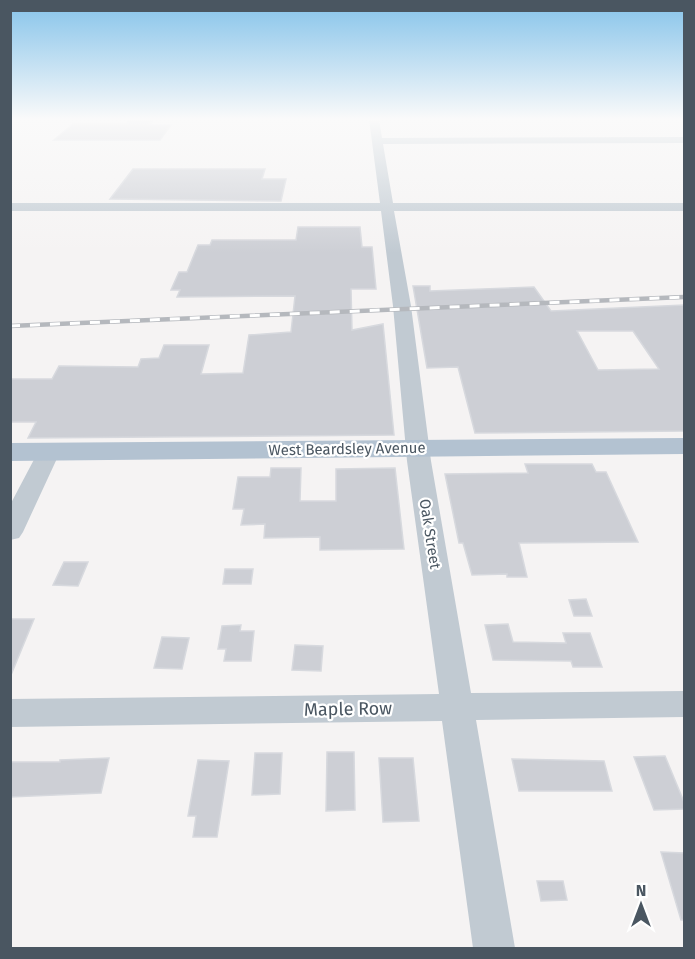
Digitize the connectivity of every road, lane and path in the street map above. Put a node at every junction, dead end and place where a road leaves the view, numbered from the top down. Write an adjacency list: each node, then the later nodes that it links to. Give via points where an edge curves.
1 (380, 164): 3 (street, Oak Street)
2 (10, 207): 3 (street)
3 (387, 207): 4 (street); 6 (street, Oak Street)
4 (684, 207)
5 (684, 446): 6 (main road, West Beardsley Avenue)
6 (417, 448): 8 (main road, West Beardsley Avenue); 11 (street, Oak Street)
7 (10, 452): 8 (main road, West Beardsley Avenue)
8 (49, 452): 9 (street)
9 (10, 532)
10 (684, 704): 11 (street, Maple Row)
11 (458, 708): 12 (street, Maple Row); 13 (street, Oak Street)
12 (10, 713)
13 (494, 948)

